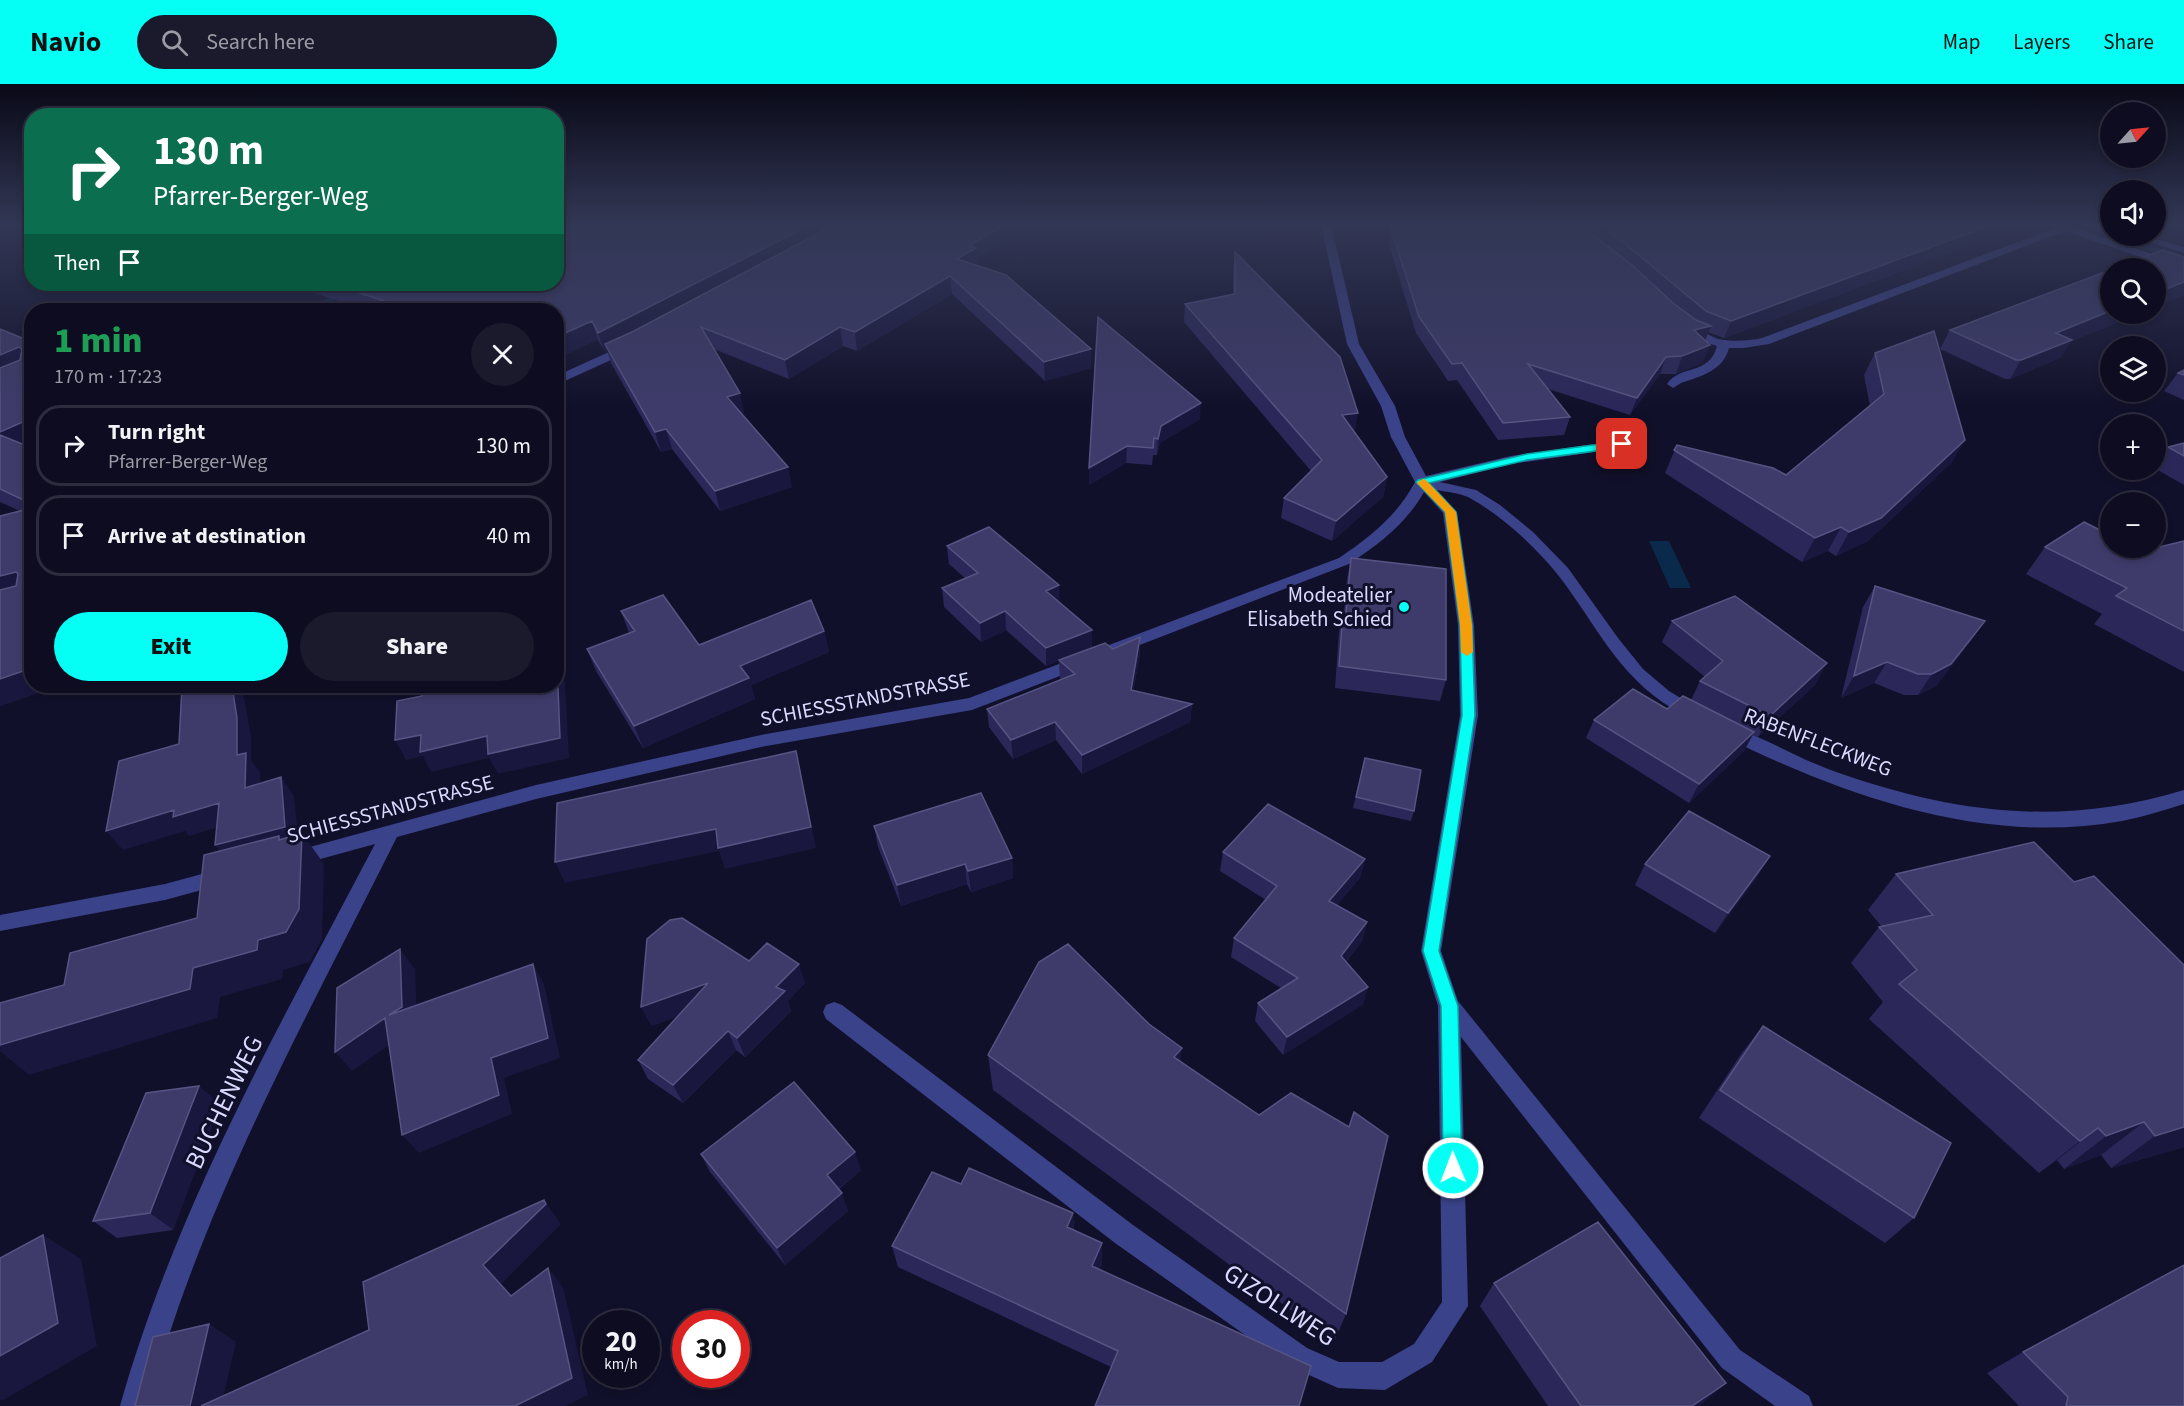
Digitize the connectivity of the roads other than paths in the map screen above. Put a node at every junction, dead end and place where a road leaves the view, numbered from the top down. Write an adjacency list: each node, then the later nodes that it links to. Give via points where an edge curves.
1 (1340, 286): 9 (street, via 1353,344 1388,406 1398,437)
2 (1907, 286): 5 (street, via 1766,341)
3 (1676, 319): 5 (street, via 1701,338)
4 (644, 339): 6 (street)
5 (1723, 345): 7 (street, via 1714,365)
6 (564, 377)
7 (1673, 384)
8 (1622, 444): 9 (street, via 1519,459)
9 (1422, 482): 10 (street, RABENFLECKWEG, via 1471,493 1508,518 1563,571 1637,673 1663,695 1769,752 1868,789 1980,818 2092,818 2128,813); 11 (street, SCHIESSSTANDSTRASSE, via 1406,512 1344,561 972,704 761,741 536,792); 15 (street, GIZOLLWEG, via 1450,512 1466,625 1469,715 1431,951)
10 (2184, 797)
11 (390, 833): 12 (street, SCHIESSSTANDSTRASSE); 17 (street, BUCHENWEG, via 230,1149 144,1367)
12 (278, 862)
13 (244, 871): 14 (street, via 165,892)
14 (0, 923)
15 (1449, 1006): 16 (street, GIZOLLWEG, via 1455,1306 1423,1353 1385,1376 1338,1375 1298,1357 1124,1234); 18 (street, GIZOLLWEG, via 1731,1359)
16 (834, 1012)
17 (134, 1406)
18 (1799, 1406)

